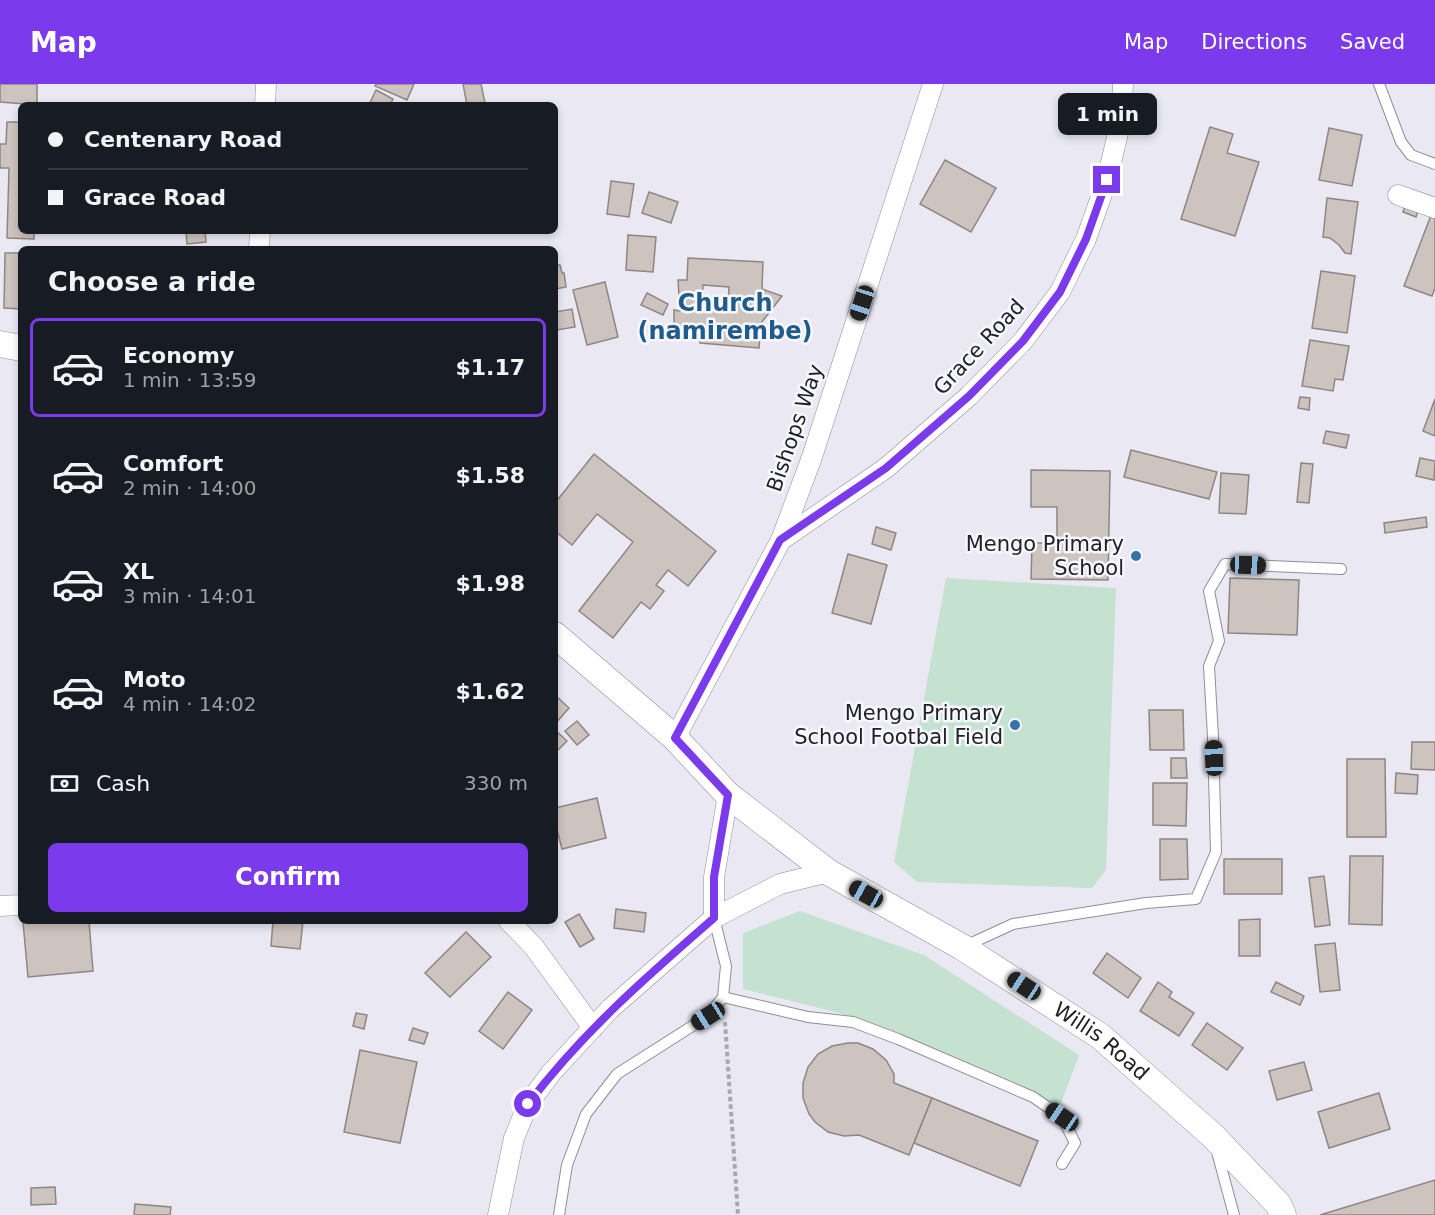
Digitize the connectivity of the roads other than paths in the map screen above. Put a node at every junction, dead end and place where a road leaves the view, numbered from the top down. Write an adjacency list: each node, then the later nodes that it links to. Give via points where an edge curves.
1 (266, 84): 5 (street)
2 (933, 84): 11 (street, Bishops Way, via 812,457)
3 (1123, 84): 11 (street, Grace Road, via 1119,130 1107,180 1086,239 1060,292 1023,341 969,396 886,468)
4 (1379, 84): 6 (lane, via 1401,142 1411,155)
5 (265, 102)
6 (1435, 164)
7 (1398, 195): 8 (street)
8 (1435, 208)
9 (0, 344): 10 (street)
10 (18, 347)
11 (780, 540): 14 (street, Bishops Way)
12 (1341, 569): 21 (lane, via 1225,564 1209,591 1219,641 1209,666 1216,852 1196,899 1013,924)
13 (558, 638): 14 (street, Willis Road)
14 (675, 738): 15 (street, Willis Road)
15 (728, 795): 16 (street, Willis Road); 19 (street, via 714,877)
16 (828, 873): 19 (street, via 780,884); 21 (street, Willis Road)
17 (18, 905): 18 (street)
18 (0, 906)
19 (714, 918): 22 (lane, via 726,966); 23 (street)
20 (512, 924): 23 (street, via 534,946)
21 (963, 947): 24 (street, Willis Road, via 1100,1036)
22 (723, 998): 25 (lane, via 808,1017 853,1022 1033,1097 1062,1117 1075,1143); 27 (lane, via 708,1016 617,1074 586,1114 567,1165)
23 (593, 1028): 26 (street, via 528,1104 514,1138)
24 (1213, 1136): 28 (lane); 29 (street, Willis Road, via 1278,1204)
25 (1062, 1164)
26 (498, 1215)
27 (559, 1215)
28 (1234, 1215)
29 (1283, 1215)

